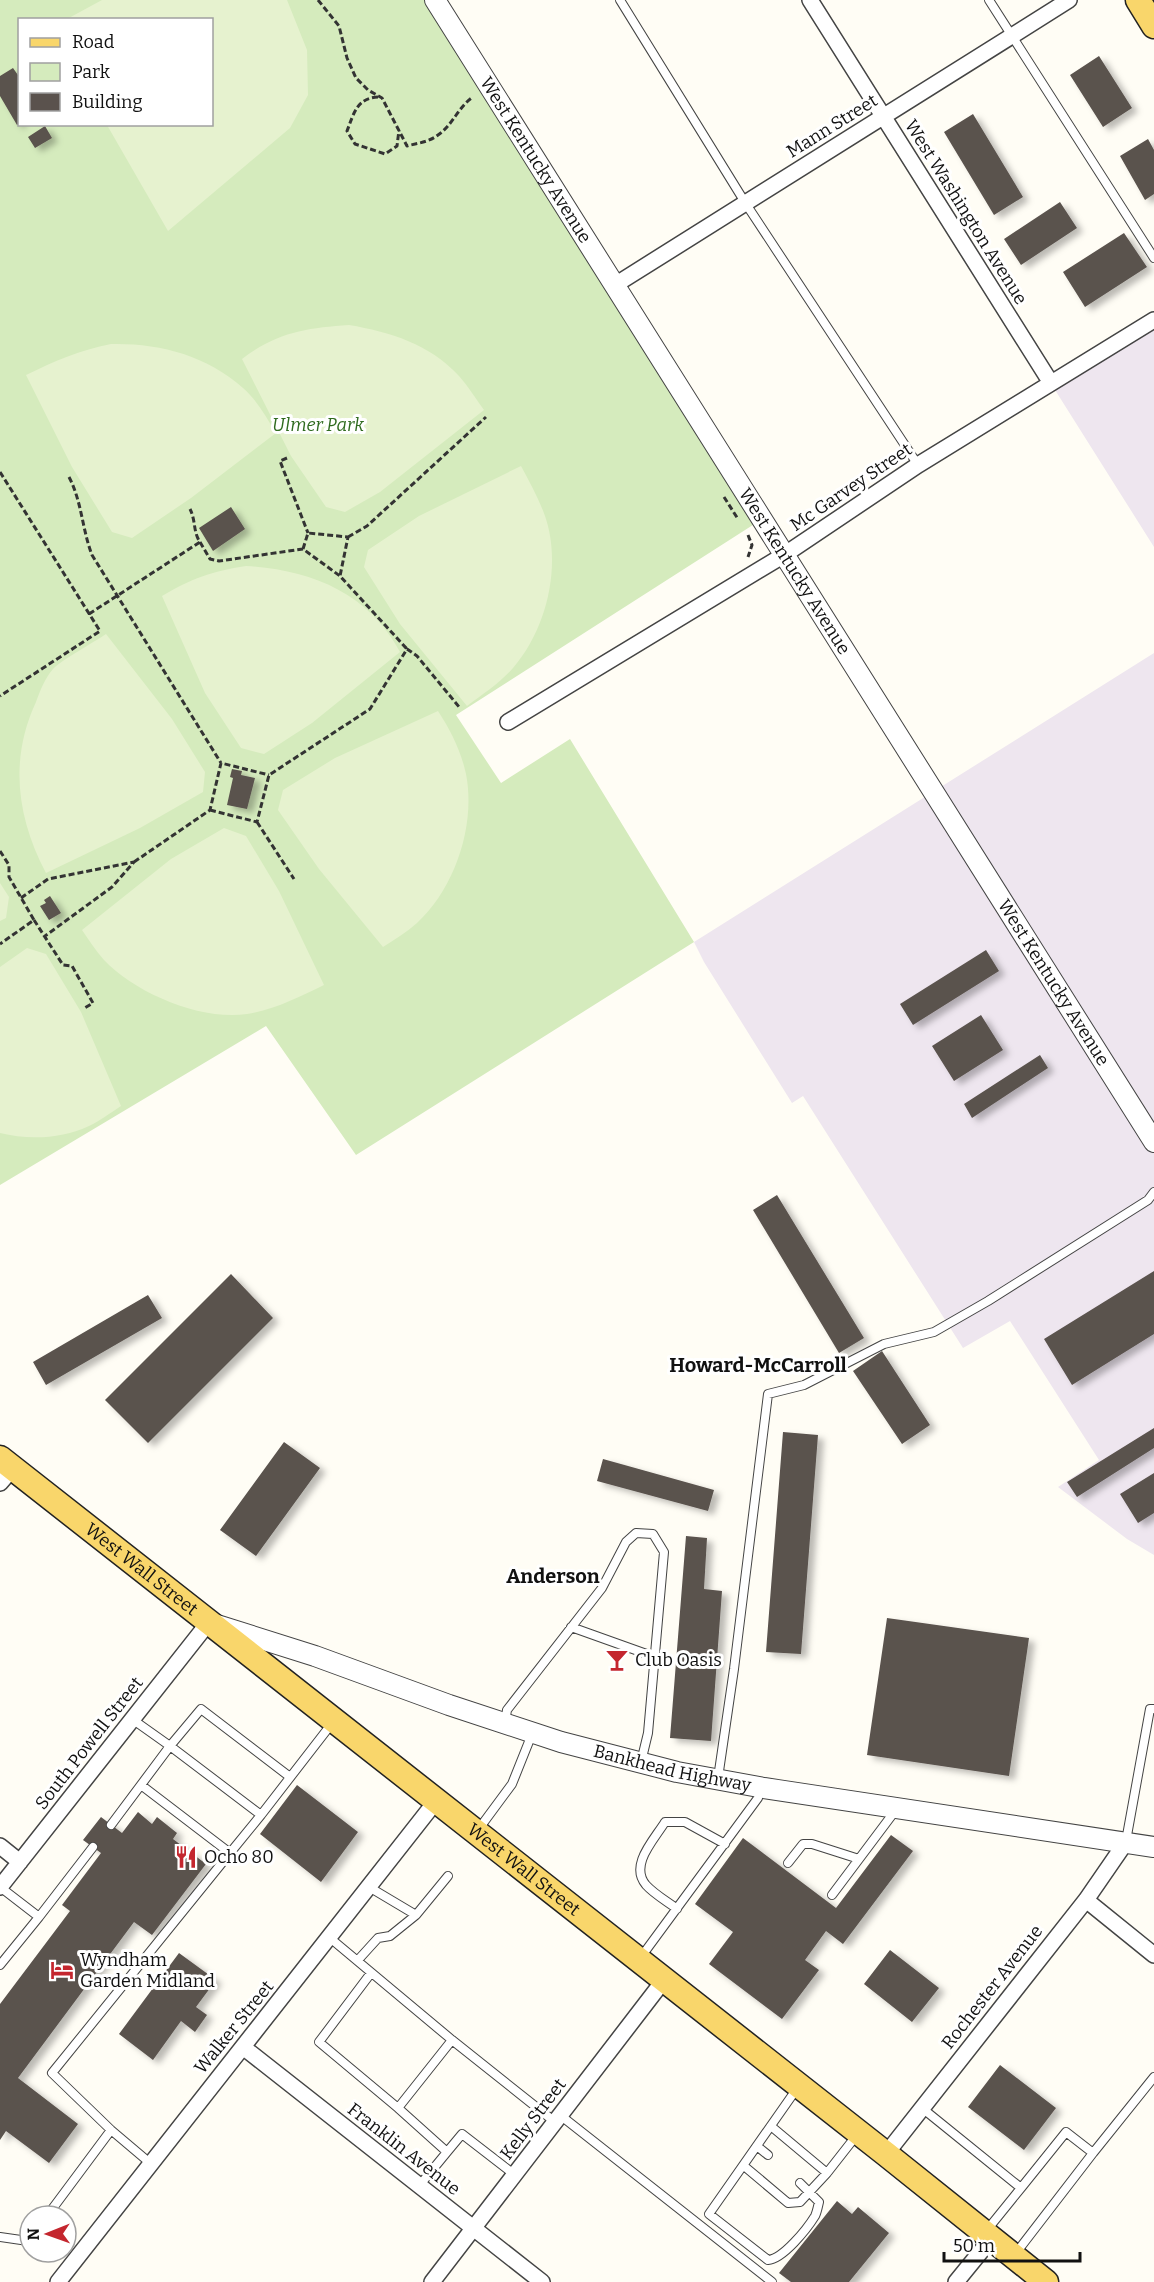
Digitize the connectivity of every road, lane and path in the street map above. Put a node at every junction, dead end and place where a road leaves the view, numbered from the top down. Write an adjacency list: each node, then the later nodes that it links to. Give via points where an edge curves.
1 (318, 0): 11 (path, via 339,26 356,78)
2 (435, 0): 10 (street, West Kentucky Avenue)
3 (620, 0): 14 (lane)
4 (810, 0): 12 (street, West Washington Avenue)
5 (989, 0): 9 (lane)
6 (1069, 0): 9 (street, Mann Street)
7 (1138, 0): 8 (main road)
8 (1154, 26)
9 (1012, 36): 12 (street, Mann Street); 15 (lane)
10 (489, 86): 13 (path, via 466,101 446,129 434,138 407,146); 16 (street, West Kentucky Avenue)
11 (380, 97): 13 (path); 13 (path, via 369,97 358,104 348,131 355,144 385,154 397,146)
12 (883, 117): 14 (street, Mann Street); 18 (street, West Washington Avenue)
13 (399, 130)
14 (746, 204): 16 (street, Mann Street); 21 (lane)
15 (1154, 258)
16 (615, 285): 29 (street, West Kentucky Avenue)
17 (1154, 320): 18 (street, Mc Garvey Street)
18 (1051, 383): 21 (street, Mc Garvey Street)
19 (486, 417): 26 (path, via 367,526)
20 (287, 458): 25 (path, via 280,461)
21 (918, 465): 29 (street, Mc Garvey Street)
22 (0, 472): 32 (path)
23 (69, 477): 31 (path, via 81,506 92,555)
24 (190, 509): 27 (path)
25 (308, 532): 26 (path); 28 (path)
26 (348, 537): 30 (path)
27 (200, 542): 28 (path, via 210,559 219,561); 31 (path)
28 (303, 549): 30 (path)
29 (784, 555): 36 (street, Mc Garvey Street); 49 (street, West Kentucky Avenue)
30 (339, 576): 33 (path)
31 (118, 595): 32 (path); 37 (path)
32 (89, 615): 34 (path, via 100,631)
33 (407, 650): 35 (path, via 417,656); 38 (path, via 370,709)
34 (0, 696)
35 (460, 708)
36 (508, 722)
37 (221, 763): 38 (path); 39 (path)
38 (269, 775): 40 (path)
39 (210, 810): 40 (path); 42 (path)
40 (257, 822): 43 (path)
41 (0, 851): 44 (path)
42 (134, 862): 44 (path, via 48,879); 46 (path, via 112,887)
43 (294, 879)
44 (21, 898): 45 (path)
45 (34, 920): 46 (path); 47 (path)
46 (45, 936): 48 (path, via 63,965 72,966 93,1003)
47 (0, 944)
48 (83, 1009)
49 (1154, 1142)
50 (1154, 1192): 63 (lane, via 1148,1200 934,1332 884,1344 804,1385 768,1394)
51 (4, 1470): 52 (main road, West Wall Street)
52 (208, 1622): 56 (street, South Powell Street); 57 (main road, West Wall Street); 58 (street, Bankhead Highway)
53 (571, 1627): 54 (lane); 54 (lane, via 602,1588 626,1542 636,1533 654,1534 664,1552); 58 (lane, via 507,1710)
54 (655, 1657): 61 (lane, via 648,1733)
55 (1154, 1709): 71 (lane, via 1150,1709)
56 (132, 1719): 60 (lane); 78 (street, South Powell Street)
57 (333, 1721): 62 (lane); 66 (main road, West Wall Street)
58 (505, 1723): 59 (street, Bankhead Highway)
59 (533, 1733): 61 (street, Bankhead Highway); 70 (lane, via 512,1784)
60 (170, 1746): 62 (lane, via 201,1709); 64 (lane); 68 (lane)
61 (641, 1762): 63 (street, Bankhead Highway)
62 (290, 1777): 68 (lane)
63 (717, 1779): 65 (street, Bankhead Highway)
64 (141, 1785): 69 (lane); 76 (lane)
65 (760, 1787): 67 (street, Bankhead Highway); 72 (lane, via 758,1798)
66 (436, 1801): 70 (main road, West Wall Street); 82 (street, Walker Street)
67 (898, 1807): 71 (street, Bankhead Highway); 77 (lane)
68 (261, 1815): 76 (lane)
69 (111, 1825)
70 (477, 1833): 91 (main road, West Wall Street)
71 (1126, 1842): 75 (street, Bankhead Highway); 84 (street, Rochester Avenue)
72 (724, 1844): 85 (lane); 85 (lane, via 686,1822 665,1822 640,1862 641,1875 647,1886)
73 (0, 1846): 78 (street)
74 (93, 1847): 87 (lane)
75 (1154, 1847)
76 (230, 1853): 103 (lane, via 52,2073)
77 (859, 1859): 79 (lane, via 803,1844); 83 (lane)
78 (20, 1862): 81 (street, South Powell Street)
79 (788, 1863)
80 (448, 1876): 86 (lane)
81 (0, 1887): 87 (lane)
82 (369, 1887): 86 (lane); 88 (street, Walker Street)
83 (832, 1894)
84 (1086, 1900): 89 (street); 100 (street, Rochester Avenue)
85 (677, 1909): 91 (lane)
86 (416, 1916): 90 (lane, via 390,1936 378,1938)
87 (39, 1917): 92 (lane)
88 (330, 1938): 90 (lane); 96 (street, Walker Street)
89 (1154, 1954)
90 (358, 1960): 93 (lane)
91 (639, 1961): 94 (main road, West Wall Street)
92 (0, 1965)
93 (370, 1972): 95 (lane); 99 (lane, via 319,2042)
94 (664, 1980): 98 (main road, West Wall Street); 101 (street, Kelly Street)
95 (452, 2040): 99 (lane); 101 (lane)
96 (243, 2047): 110 (street, Walker Street); 115 (street, Franklin Avenue)
97 (1154, 2077): 107 (lane)
98 (799, 2086): 102 (lane); 104 (main road, West Wall Street)
99 (398, 2108): 106 (lane)
100 (922, 2108): 108 (street, Rochester Avenue); 116 (lane)
101 (558, 2118): 113 (street, Kelly Street); 120 (lane)
102 (772, 2127): 105 (lane); 112 (lane)
103 (111, 2130): 110 (lane); 118 (lane)
104 (859, 2133): 108 (main road, West Wall Street); 112 (lane)
105 (758, 2147): 109 (lane); 111 (lane)
106 (447, 2152): 113 (lane, via 462,2134); 115 (lane)
107 (1093, 2153): 116 (lane, via 1066,2132); 125 (lane)
108 (886, 2154): 122 (main road, West Wall Street)
109 (768, 2156)
110 (150, 2163): 128 (street, Walker Street)
111 (744, 2166): 117 (lane, via 788,2203 800,2202); 119 (lane)
112 (828, 2173): 117 (lane)
113 (515, 2175): 121 (street, Kelly Street)
114 (800, 2183): 117 (lane)
115 (419, 2186): 121 (street, Franklin Avenue)
116 (1021, 2188): 122 (lane)
117 (811, 2192): 126 (lane, via 819,2202 816,2214 786,2252)
118 (56, 2204)
119 (709, 2214): 120 (lane); 126 (lane)
120 (700, 2225): 127 (lane)
121 (474, 2228): 129 (street, Kelly Street); 130 (street, Franklin Avenue)
122 (988, 2236): 125 (main road, West Wall Street); 132 (street)
123 (0, 2237): 124 (lane)
124 (18, 2240)
125 (1014, 2256): 133 (main road, West Wall Street)
126 (768, 2260): 127 (lane)
127 (759, 2272): 131 (lane)
128 (63, 2280)
129 (432, 2282)
130 (542, 2282)
131 (772, 2282)
132 (956, 2282)
133 (1046, 2282)

